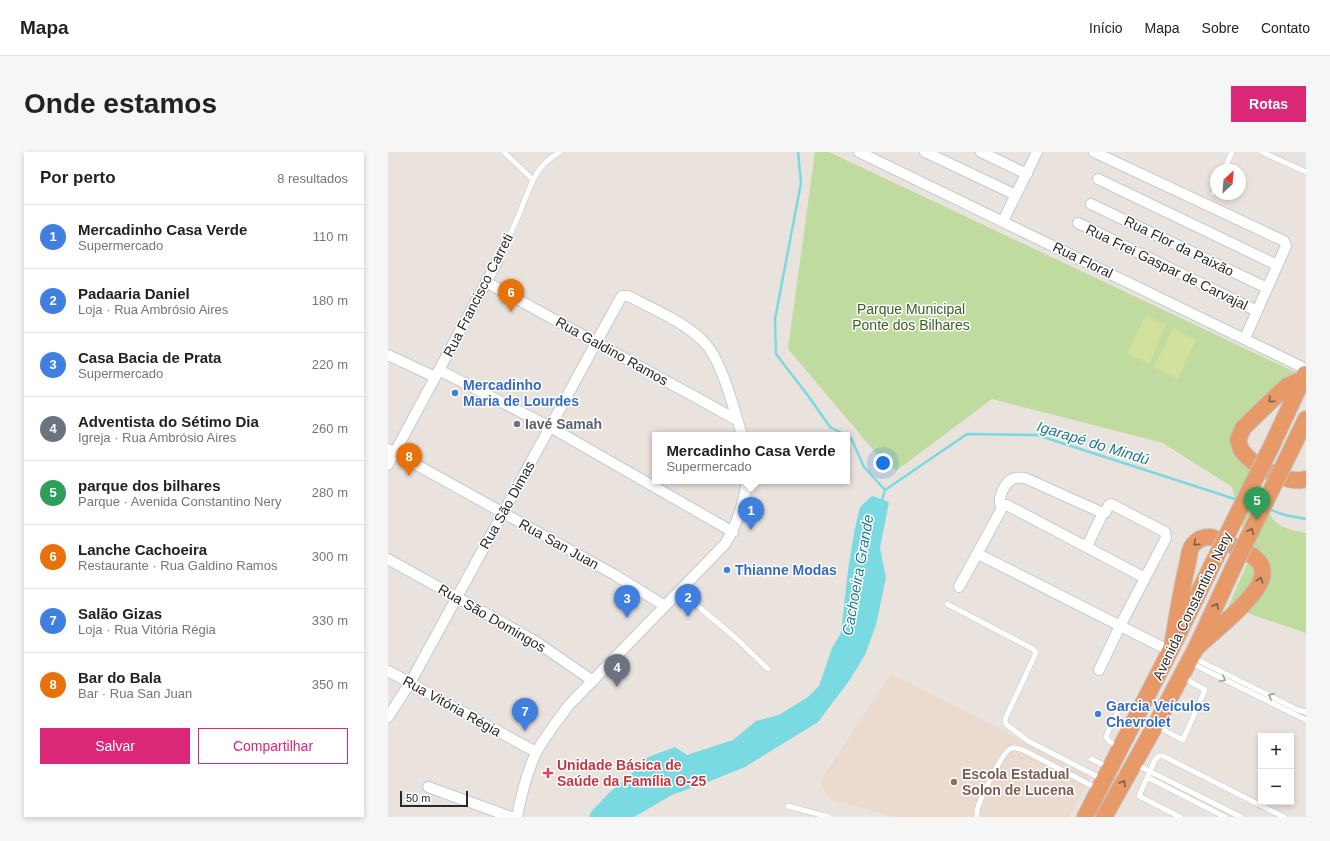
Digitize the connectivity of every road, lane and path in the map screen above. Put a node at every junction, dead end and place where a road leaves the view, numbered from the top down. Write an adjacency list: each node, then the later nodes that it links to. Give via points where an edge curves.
1 (504, 152): 13 (lane)
2 (560, 152): 13 (lane, Rua Francisco Carreti, via 550,158)
3 (859, 152): 17 (street, Rua Floral)
4 (925, 152): 15 (street)
5 (981, 152): 12 (street)
6 (1037, 152): 12 (street)
7 (1094, 152): 20 (street, via 1282,240 1286,246)
8 (1232, 152): 10 (lane)
9 (1262, 152): 11 (lane)
10 (1227, 164)
11 (1306, 172)
12 (1027, 174): 15 (street)
13 (532, 179): 19 (lane, Rua Francisco Carreti)
14 (1098, 180): 20 (street)
15 (1016, 195): 17 (street)
16 (1091, 204): 22 (street, Rua Flor da Paixão)
17 (1003, 221): 24 (street, Rua Floral)
18 (1078, 223): 23 (street, Rua Frei Gaspar de Carvajal)
19 (497, 262): 21 (street, Rua Francisco Carreti)
20 (1277, 265): 22 (street)
21 (486, 282): 25 (street, Rua Galdino Ramos); 27 (street, Rua Francisco Carreti)
22 (1267, 288): 23 (street)
23 (1257, 311): 24 (street)
24 (1245, 338): 28 (street, Rua Floral)
25 (597, 342): 30 (street, Rua Galdino Ramos); 30 (street, Rua São Dimas, via 620,298 626,296 688,328 714,354); 31 (street, Rua São Dimas)
26 (388, 355): 27 (street)
27 (437, 373): 31 (street); 33 (street, Rua Francisco Carreti)
28 (1305, 373): 35 (highway, one-way to 35, via 1287,386 1243,428 1238,440 1243,452 1259,465 1281,477); 51 (highway, Avenida Constantino Nery, bridge)
29 (1306, 419): 52 (highway, Avenida Constantino Nery, one-way to 29, bridge)
30 (737, 420): 32 (street)
31 (550, 427): 38 (street, Rua São Dimas); 40 (street)
32 (741, 432)
33 (391, 451): 34 (street, Rua Francisco Carreti); 38 (street, Rua San Juan)
34 (388, 465)
35 (1306, 479)
36 (747, 484): 40 (street, via 741,513)
37 (1002, 508): 39 (street, via 1000,498 1006,485 1012,480 1025,478); 41 (street, via 1004,505 1011,506); 42 (street)
38 (502, 512): 47 (street, Rua São Dimas); 49 (street, Rua San Juan)
39 (1103, 513): 41 (street); 44 (street, via 1111,504 1165,532 1166,538)
40 (733, 532): 46 (street, via 725,544)
41 (1087, 546): 44 (street)
42 (978, 554): 45 (street); 50 (street)
43 (388, 559): 47 (street, Rua São Domingos)
44 (1145, 578): 50 (street)
45 (959, 587)
46 (680, 591): 49 (street); 53 (lane)
47 (456, 597): 56 (street, Rua São Domingos, via 534,641); 57 (street, Rua São Dimas)
48 (947, 604): 67 (lane, via 1033,649 1036,653 1006,717 1006,724 1028,741)
49 (665, 606): 56 (street)
50 (1120, 626): 51 (street); 54 (street)
51 (1171, 648): 52 (highway, one-way to 51, via 1253,594 1262,573 1260,564 1252,555 1210,537 1195,542 1191,547); 67 (highway, Avenida Constantino Nery)
52 (1189, 660): 58 (lane, one-way to 52); 60 (lane, one-way to 60); 61 (highway, Avenida Constantino Nery); 61 (lane, via 1191,682 1205,690 1183,740)
53 (768, 669)
54 (1100, 670)
55 (388, 671): 57 (street, Rua Vitória Régia)
56 (593, 681): 62 (street, via 561,716)
57 (410, 683): 59 (street, Rua São Dimas); 62 (street, Rua Vitória Régia)
58 (1306, 712)
59 (388, 717)
60 (1306, 720)
61 (1155, 726): 64 (highway, Avenida Constantino Nery)
62 (536, 752): 71 (street)
63 (1091, 759): 67 (lane)
64 (1134, 763): 65 (lane); 75 (highway, Avenida Constantino Nery, one-way to 64)
65 (1150, 771): 66 (lane); 78 (lane); 79 (lane, via 1155,760 1163,756)
66 (1147, 777): 76 (lane, via 1139,796); 77 (lane)
67 (1105, 780): 73 (lane, via 1012,748 1006,751 993,774 977,810); 74 (highway, Avenida Constantino Nery)
68 (428, 787): 70 (street)
69 (788, 806): 72 (lane)
70 (511, 817)
71 (517, 817)
72 (829, 817)
73 (977, 817)
74 (1085, 817)
75 (1104, 817)
76 (1180, 817)
77 (1225, 817)
78 (1241, 817)
79 (1284, 817)

